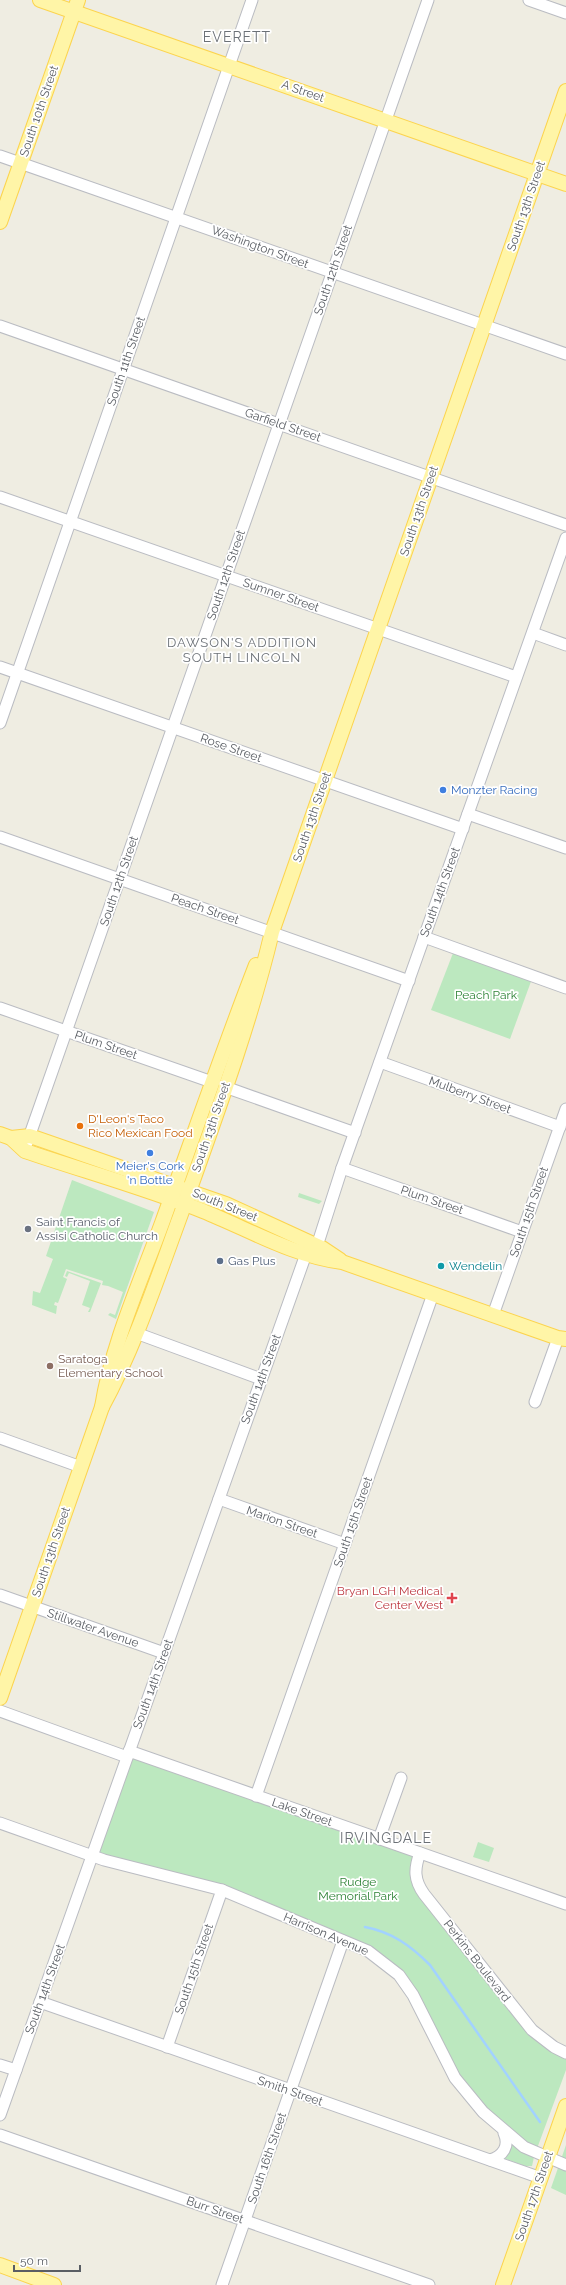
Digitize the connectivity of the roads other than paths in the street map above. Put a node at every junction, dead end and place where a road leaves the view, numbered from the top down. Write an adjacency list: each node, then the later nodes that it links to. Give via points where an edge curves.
1 (40, 0): 5 (main road, A Street)
2 (252, 0): 7 (street, South 11th Street)
3 (428, 0): 9 (street, South 12th Street)
4 (529, 0): 6 (street)
5 (76, 6): 7 (main road, A Street); 11 (main road, South 10th Street)
6 (566, 13)
7 (230, 66): 9 (main road, A Street); 14 (street, South 11th Street)
8 (566, 91): 12 (main road, South 13th Street)
9 (385, 120): 12 (main road, A Street); 16 (street, South 12th Street)
10 (0, 156): 11 (street, Washington Street)
11 (21, 163): 14 (street, Washington Street); 15 (main road, South 10th Street)
12 (537, 174): 13 (main road, A Street); 17 (main road, South 13th Street)
13 (566, 184)
14 (176, 218): 16 (street, Washington Street); 20 (street, South 11th Street)
15 (0, 222)
16 (332, 273): 17 (street, Washington Street); 21 (street, South 12th Street)
17 (484, 325): 19 (street, Washington Street); 22 (main road, South 13th Street)
18 (0, 326): 20 (street, Garfield Street)
19 (566, 354)
20 (123, 369): 21 (street, Garfield Street); 24 (street, South 11th Street)
21 (279, 424): 22 (street, Garfield Street); 27 (street, South 12th Street)
22 (431, 476): 25 (street, Garfield Street); 28 (main road, South 13th Street)
23 (0, 497): 24 (street, Sumner Street)
24 (70, 521): 27 (street, Sumner Street); 32 (street, South 11th Street)
25 (566, 525)
26 (566, 538): 29 (street, South 14th Street)
27 (226, 576): 28 (street, Sumner Street); 35 (street, South 12th Street)
28 (378, 628): 33 (street, Sumner Street); 36 (main road, South 13th Street)
29 (533, 633): 30 (street); 33 (street, South 14th Street)
30 (566, 645)
31 (0, 667): 32 (street, Rose Street)
32 (18, 673): 34 (street, South 11th Street); 35 (street, Rose Street)
33 (516, 677): 37 (street, South 14th Street)
34 (0, 723)
35 (173, 728): 36 (street, Rose Street); 41 (street, South 12th Street)
36 (324, 781): 38 (street, Rose Street); 42 (main road, South 13th Street)
37 (468, 814): 38 (street, South 14th Street); 40 (street)
38 (463, 829): 43 (street, South 14th Street)
39 (0, 838): 41 (street, Peach Street)
40 (566, 848)
41 (120, 879): 42 (street, Peach Street); 47 (street, South 12th Street)
42 (272, 932): 44 (street, Peach Street); 49 (main road, South 13th Street, via 259,959); 50 (main road, South 13th Street, via 244,1035)
43 (424, 937): 44 (street, South 14th Street); 45 (street)
44 (409, 981): 48 (street, South 14th Street)
45 (566, 988)
46 (0, 1008): 47 (street, Plum Street)
47 (67, 1031): 49 (street, Plum Street); 55 (street, South 12th Street)
48 (380, 1062): 52 (street, Mulberry Street); 53 (street, South 14th Street)
49 (212, 1082): 58 (main road, South 13th Street)
50 (226, 1087): 53 (street); 59 (main road, South 13th Street)
51 (566, 1109): 52 (street, South 15th Street)
52 (560, 1127): 62 (street, South 15th Street)
53 (355, 1133): 57 (street, South 14th Street)
54 (6, 1136): 55 (main road, South Street); 56 (main road, South Street)
55 (30, 1136): 56 (street, South 12th Street); 58 (main road, South Street)
56 (25, 1151): 60 (main road, South Street)
57 (342, 1168): 62 (street, Plum Street); 63 (street, South 14th Street)
58 (175, 1186): 59 (main road, South Street); 60 (main road, South 13th Street)
59 (189, 1191): 61 (main road, South 13th Street); 63 (main road, South Street, via 244,1212)
60 (170, 1200): 61 (main road, South Street); 70 (main road, South 13th Street, via 106,1380)
61 (184, 1204): 63 (main road, South Street); 66 (main road, South 13th Street)
62 (522, 1232): 65 (street, South 15th Street)
63 (312, 1250): 64 (main road, South Street); 68 (street, South 14th Street)
64 (433, 1294): 65 (main road, South Street); 74 (street, South 15th Street)
65 (493, 1315): 67 (main road, South Street)
66 (136, 1333): 68 (street); 70 (main road, South 13th Street, via 116,1382)
67 (563, 1340): 69 (street)
68 (261, 1379): 73 (street, South 14th Street)
69 (535, 1402)
70 (102, 1407): 72 (main road, South 13th Street)
71 (0, 1438): 72 (street)
72 (81, 1467): 76 (main road, South 13th Street)
73 (218, 1499): 74 (street, Marion Street); 77 (street, South 14th Street)
74 (345, 1544): 82 (street, South 15th Street)
75 (0, 1595): 76 (street, Stillwater Avenue)
76 (32, 1606): 77 (street, Stillwater Avenue); 78 (main road, South 13th Street)
77 (164, 1653): 80 (street, South 14th Street)
78 (0, 1698)
79 (0, 1712): 80 (street, Lake Street)
80 (128, 1754): 82 (street, Lake Street); 86 (street, South 14th Street)
81 (401, 1778): 84 (street)
82 (256, 1796): 84 (street, Lake Street)
83 (0, 1823): 86 (street, Harrison Avenue)
84 (380, 1839): 85 (street, Lake Street)
85 (420, 1853): 88 (street, Lake Street); 92 (street, Perkins Boulevard, via 415,1872 416,1880 424,1894 532,2030)
86 (92, 1856): 87 (street, Harrison Avenue); 90 (street, South 14th Street)
87 (222, 1890): 89 (street, Harrison Avenue); 91 (street, South 15th Street)
88 (566, 1904)
89 (343, 1941): 95 (street, South 16th Street); 98 (street, Harrison Avenue, via 368,1951 399,1975 413,1995 455,2078 468,2096)
90 (40, 2002): 91 (street, Smith Street); 94 (street, South 14th Street)
91 (167, 2047): 95 (street, Smith Street)
92 (566, 2053)
93 (0, 2065): 94 (street)
94 (16, 2070): 97 (street, South 14th Street)
95 (290, 2091): 101 (street, Smith Street); 104 (street, South 16th Street)
96 (566, 2106): 100 (main road, South 17th Street)
97 (0, 2115)
98 (504, 2133): 100 (street, Harrison Avenue, via 524,2148); 101 (street, via 507,2139 504,2151 500,2156)
99 (0, 2135): 104 (street, Burr Street)
100 (548, 2158): 102 (street, Harrison Avenue); 103 (main road, South 17th Street)
101 (490, 2160): 103 (street, Smith Street)
102 (566, 2165)
103 (541, 2178): 109 (main road, South 17th Street)
104 (245, 2220): 107 (street, South 16th Street); 108 (street, Burr Street)
105 (0, 2265): 106 (main road)
106 (54, 2285)
107 (222, 2285)
108 (430, 2285)
109 (503, 2285)

